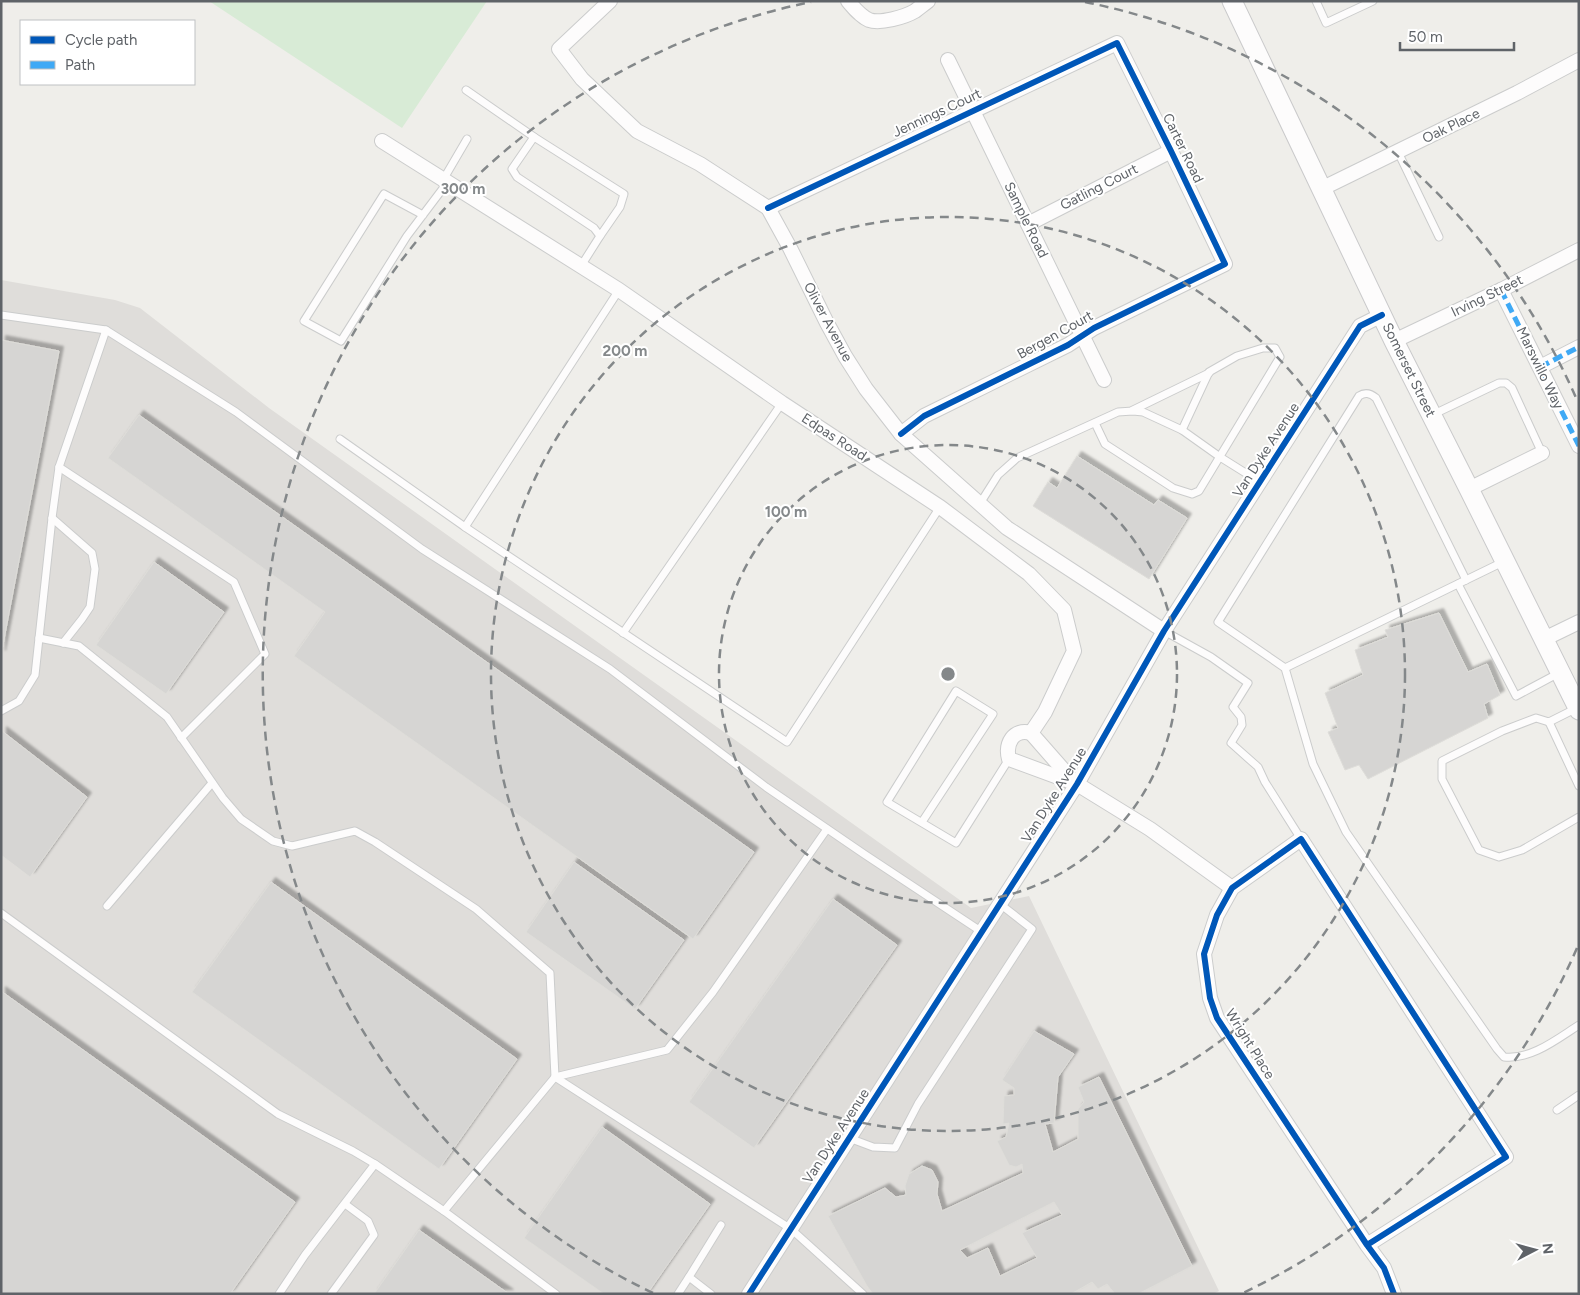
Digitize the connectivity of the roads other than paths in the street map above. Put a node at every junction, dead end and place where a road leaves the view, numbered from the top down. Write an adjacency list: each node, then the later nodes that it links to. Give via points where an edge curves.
1 (610, 1): 19 (street, Oliver Avenue, via 559,49 570,64 637,131 700,164)
2 (848, 1): 3 (street, via 862,16 880,21 914,12)
3 (928, 1)
4 (1232, 1): 18 (main road, Somerset Street)
5 (1316, 1): 6 (lane, via 1326,24)
6 (1373, 1)
7 (1117, 43): 11 (street, Jennings Court); 15 (street, Carter Road)
8 (948, 60): 11 (street, Sample Road)
9 (1579, 60): 16 (street, Oak Place, via 1518,94)
10 (466, 90): 12 (lane)
11 (972, 110): 19 (street, Jennings Court); 21 (street, Sample Road)
12 (534, 137): 22 (lane, via 512,169 516,177 594,228); 22 (lane, via 624,194 620,207)
13 (467, 140): 17 (lane)
14 (382, 141): 17 (street, Edpas Road)
15 (1171, 151): 21 (street, Gatling Court); 25 (street, Carter Road)
16 (1398, 152): 18 (street, Oak Place); 23 (lane)
17 (445, 181): 20 (lane); 26 (street, Edpas Road)
18 (1321, 189): 30 (main road, Somerset Street)
19 (768, 208): 43 (street, Oliver Avenue, via 845,356)
20 (423, 215): 20 (lane, via 341,341 304,321 384,194)
21 (1028, 224): 32 (street, Sample Road)
22 (600, 236): 26 (lane)
23 (1439, 237)
24 (1579, 250): 28 (street, Irving Street)
25 (1225, 264): 32 (street, Bergen Court)
26 (581, 266): 27 (street, Edpas Road)
27 (619, 290): 38 (street, Edpas Road); 54 (lane)
28 (1501, 290): 33 (street, Irving Street); 35 (street, Marswillo Way)
29 (1, 315): 31 (lane)
30 (1382, 315): 33 (main road, Somerset Street); 49 (street, Van Dyke Avenue, via 1360,326)
31 (106, 330): 48 (lane); 77 (lane, via 236,412 422,549 610,668 766,787)
32 (1082, 336): 37 (street, Sample Road); 43 (street, Bergen Court, via 924,416)
33 (1394, 341): 40 (main road, Somerset Street)
34 (1579, 347): 35 (street)
35 (1540, 367): 45 (street, Marswillo Way)
36 (1209, 372): 39 (lane); 42 (lane); 47 (lane, via 1237,356 1263,348 1275,348 1280,357)
37 (1104, 380)
38 (782, 403): 52 (street, Edpas Road); 60 (lane)
39 (1132, 411): 41 (lane, via 1118,412); 42 (lane, via 1143,412)
40 (1432, 415): 46 (lane, via 1499,383 1506,384 1512,388); 50 (main road, Somerset Street)
41 (1095, 422): 47 (lane, via 1105,444 1173,488 1192,494 1200,491); 51 (lane, via 1017,458 998,475)
42 (1182, 430): 47 (lane)
43 (901, 434): 51 (street, Oliver Avenue)
44 (340, 440): 54 (lane)
45 (1578, 441)
46 (1542, 452): 50 (street)
47 (1220, 457): 49 (lane)
48 (59, 467): 53 (lane); 70 (lane, via 234,582 265,654)
49 (1260, 482): 59 (street, Van Dyke Avenue)
50 (1469, 489): 55 (main road, Somerset Street)
51 (979, 505): 59 (street, Oliver Avenue, via 1007,528)
52 (940, 507): 60 (lane, via 787,742); 69 (street, Edpas Road, via 1029,574 1064,610 1074,652 1046,712)
53 (52, 518): 61 (lane); 63 (lane, via 92,554 95,569 90,607)
54 (465, 527): 60 (lane)
55 (1505, 560): 56 (lane); 62 (main road, Somerset Street)
56 (1466, 580): 57 (lane); 64 (lane, via 1376,398 1368,393 1358,396 1218,622)
57 (1458, 584): 64 (lane); 65 (lane, via 1516,696)
58 (1579, 622): 62 (street)
59 (1164, 631): 73 (street, Van Dyke Avenue); 78 (lane, via 1211,657 1248,683 1233,707 1241,717 1242,725 1231,743 1258,768)
60 (623, 633)
61 (39, 638): 63 (lane); 67 (lane, via 36,675 18,701)
62 (1544, 639): 65 (main road, Somerset Street)
63 (63, 643): 70 (lane, via 79,646 160,711)
64 (1286, 668): 84 (lane, via 1313,764 1346,832 1497,1049 1504,1057 1520,1056 1553,1042)
65 (1561, 673): 66 (main road, Somerset Street)
66 (1578, 708): 68 (lane)
67 (1, 712)
68 (1549, 722): 74 (lane); 75 (lane, via 1536,718 1502,730 1442,761 1442,779 1480,850 1499,857 1522,850)
69 (1031, 734): 71 (street, via 1020,732 1014,735 1010,740); 73 (street)
70 (181, 738): 72 (lane)
71 (1009, 759): 73 (street); 76 (lane, via 956,843)
72 (212, 783): 81 (lane); 85 (lane, via 241,819 273,841 292,846 355,831 476,909 550,973)
73 (1076, 784): 79 (street, via 1150,828); 80 (street, Van Dyke Avenue)
74 (1579, 786)
75 (1579, 817)
76 (922, 822): 76 (lane, via 887,802 956,691 993,714)
77 (827, 829): 83 (lane); 85 (lane, via 713,992 667,1050)
78 (1301, 839): 79 (street, Wright Place); 94 (street, via 1506,1158)
79 (1232, 888): 94 (street, Wright Place, via 1217,914 1204,954 1210,998 1217,1018)
80 (1000, 904): 83 (street, Van Dyke Avenue); 88 (lane, via 1032,929 918,1104 895,1148 873,1147)
81 (108, 906)
82 (1, 914): 89 (lane, via 278,1114)
83 (982, 932): 88 (street, Van Dyke Avenue)
84 (1579, 1025)
85 (555, 1077): 91 (lane); 93 (lane)
86 (1579, 1096): 87 (lane)
87 (1557, 1110)
88 (849, 1138): 93 (street, Van Dyke Avenue)
89 (375, 1164): 90 (lane); 91 (lane)
90 (344, 1204): 96 (lane); 97 (lane, via 368,1221 374,1235)
91 (444, 1211): 98 (lane)
92 (721, 1225): 95 (lane)
93 (791, 1229): 101 (street, Van Dyke Avenue); 102 (lane)
94 (1367, 1245): 103 (street, Wright Place, via 1384,1268)
95 (689, 1277): 99 (lane); 100 (lane)
96 (279, 1294)
97 (331, 1294)
98 (556, 1294)
99 (678, 1294)
100 (711, 1294)
101 (749, 1294)
102 (863, 1294)
103 (1394, 1294)

